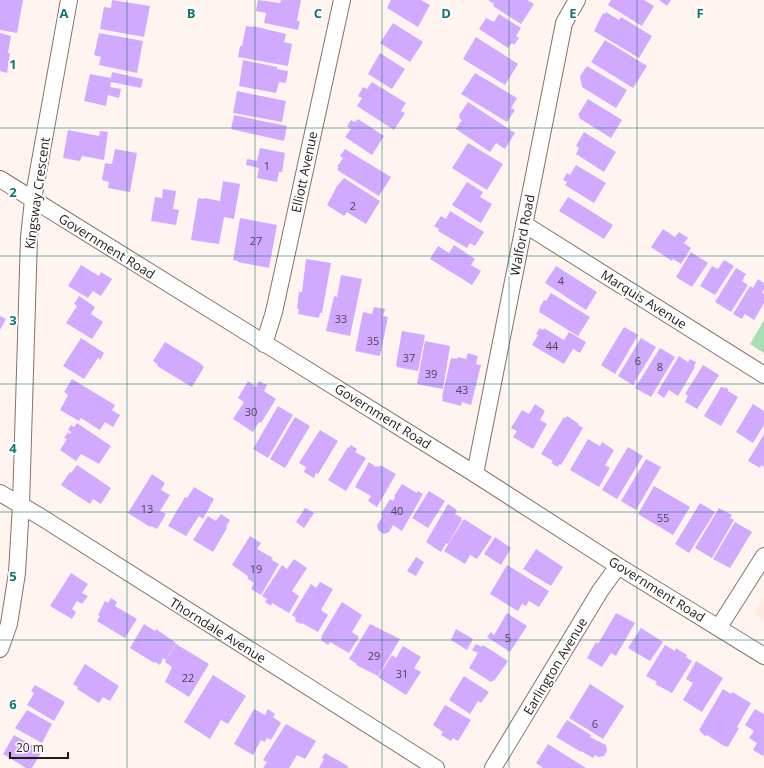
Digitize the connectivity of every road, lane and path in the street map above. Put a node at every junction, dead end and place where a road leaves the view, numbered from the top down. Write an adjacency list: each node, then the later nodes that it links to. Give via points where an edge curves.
1 (69, 0): 5 (street, Kingsway Crescent)
2 (342, 0): 7 (street, Elliott Avenue, via 274,312)
3 (577, 0): 6 (street, Walford Road, via 564,23)
4 (0, 179): 5 (street, Government Road)
5 (34, 200): 7 (street, Government Road); 11 (street, Kingsway Crescent, via 29,237)
6 (524, 224): 8 (street, Marquis Avenue); 9 (street, Walford Road)
7 (264, 344): 9 (street, Government Road)
8 (764, 375)
9 (475, 474): 13 (street, Government Road)
10 (0, 494): 11 (street, Thorndale Avenue)
11 (21, 505): 15 (street, Kingsway Crescent, via 17,573 9,624); 17 (street, Thorndale Avenue)
12 (764, 556): 14 (street)
13 (618, 566): 14 (street, Government Road); 18 (street, Earlington Avenue, via 600,591)
14 (719, 628): 16 (street, Government Road)
15 (0, 649)
16 (764, 656)
17 (436, 768)
18 (493, 768)

